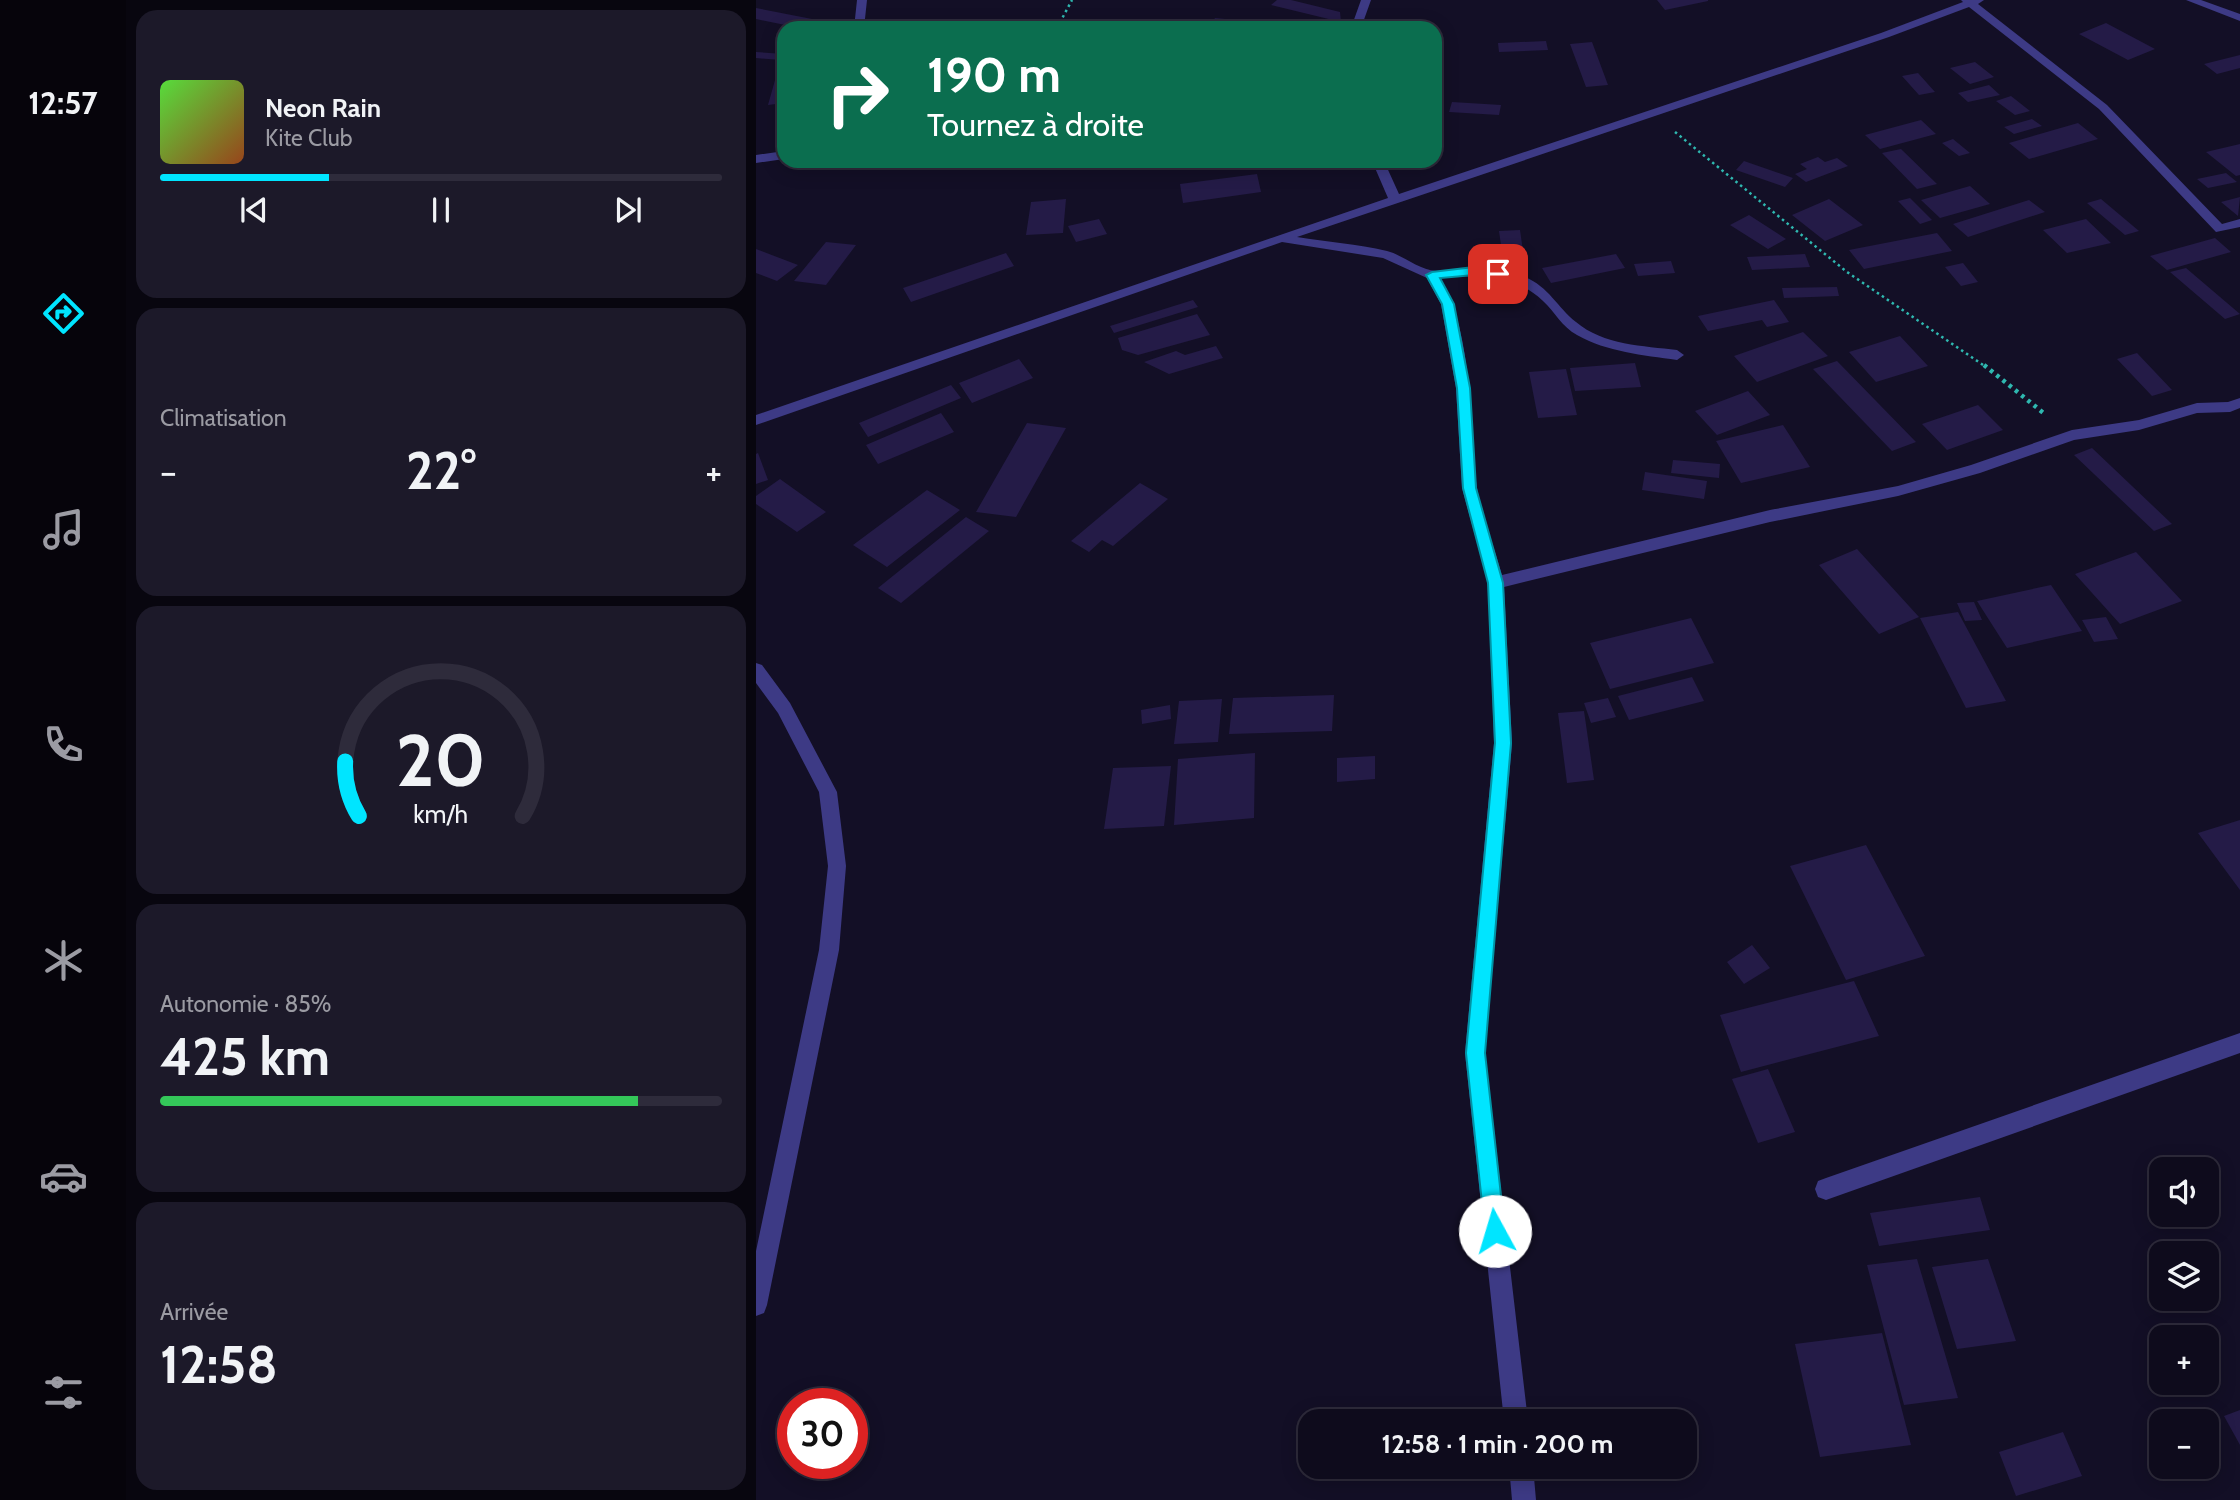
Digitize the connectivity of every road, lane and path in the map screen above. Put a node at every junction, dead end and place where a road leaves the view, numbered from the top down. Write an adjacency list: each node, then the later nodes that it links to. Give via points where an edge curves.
1 (862, 0): 7 (street)
2 (1072, 0): 8 (path)
3 (1366, 0): 9 (street)
4 (2191, 0): 6 (street)
5 (1972, 1): 10 (street); 15 (street, via 2103,107 2220,229)
6 (2240, 18)
7 (860, 21)
8 (1061, 21)
9 (1358, 21)
10 (1653, 114): 14 (street); 21 (path, via 1847,272 1978,361)
11 (777, 156): 12 (street)
12 (756, 159)
13 (1381, 168): 14 (street)
14 (1396, 201): 16 (street)
15 (2240, 223)
16 (1281, 238): 17 (street, via 1386,255); 20 (street)
17 (1432, 275): 18 (street, via 1474,271 1521,277 1573,326 1617,346); 22 (street, via 1448,304 1463,388 1469,488)
18 (1677, 355)
19 (2240, 403): 21 (street)
20 (756, 420)
21 (2072, 435): 22 (street, via 1898,491 1770,516)
22 (1496, 583): 27 (street, via 1503,743 1475,1053)
23 (756, 670): 26 (street, via 784,708 828,792 837,866 828,950)
24 (2240, 1043): 25 (street)
25 (1826, 1188)
26 (756, 1305)
27 (1515, 1409)
28 (1522, 1479): 29 (street)
29 (1524, 1500)

